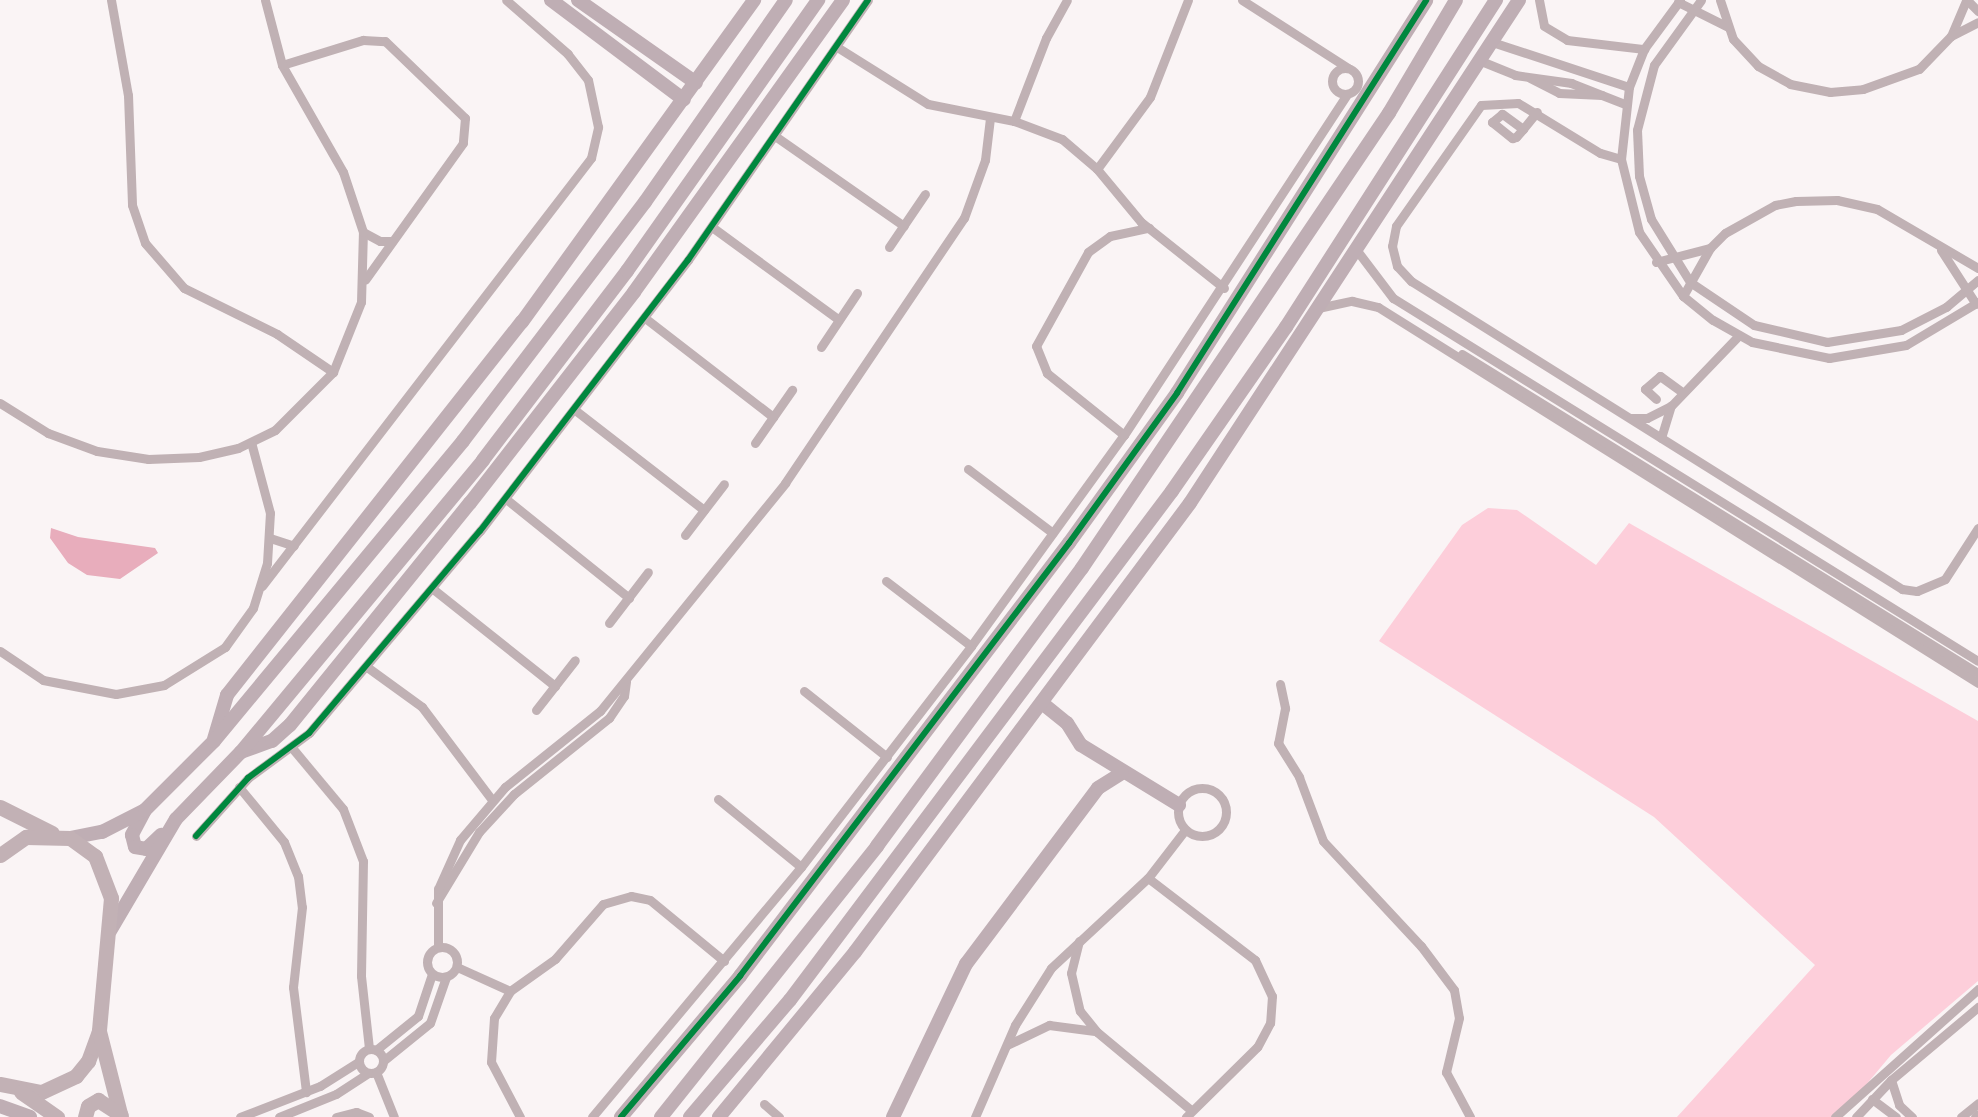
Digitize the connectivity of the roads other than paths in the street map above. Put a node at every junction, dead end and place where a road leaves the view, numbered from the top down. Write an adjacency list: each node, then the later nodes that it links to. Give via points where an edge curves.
1 (111, 0): 81 (street, via 128,95 132,204 145,243 184,288 277,334)
2 (265, 0): 34 (street)
3 (506, 0): 104 (street, via 568,54 588,80 598,119 591,158)
4 (551, 0): 40 (street)
5 (578, 0): 37 (street)
6 (754, 0): 37 (street)
7 (786, 0): 123 (street, via 645,202 477,423)
8 (818, 0): 25 (street)
9 (843, 0): 25 (street); 125 (street, via 634,292 470,503 290,725 272,741)
10 (868, 0): 30 (street)
11 (1067, 0): 45 (street)
12 (1188, 0): 50 (street, via 1150,97)
13 (1242, 0): 35 (street)
14 (1426, 0): 79 (street)
15 (1456, 0): 80 (street)
16 (1496, 0): 43 (street)
17 (1519, 0): 29 (street)
18 (1539, 0): 31 (street, via 1544,26 1568,40)
19 (1701, 0): 23 (street)
20 (1720, 0): 27 (street)
21 (1966, 0): 24 (street); 28 (street)
22 (1679, 1): 23 (street); 31 (street)
23 (1692, 8): 27 (street); 61 (street, via 1654,65 1637,130 1644,198)
24 (1978, 11)
25 (804, 21): 125 (street, via 532,397)
26 (1978, 22): 28 (street)
27 (1728, 27): 28 (street, via 1744,53 1774,76 1830,92 1902,77 1930,60)
28 (1951, 36)
29 (1492, 42): 32 (street); 33 (street)
30 (837, 47): 44 (street, via 910,95 948,111); 47 (street)
31 (1644, 49): 38 (street)
32 (1522, 56): 36 (street); 38 (street)
33 (1481, 61): 36 (street); 48 (street)
34 (282, 65): 55 (street, via 343,172); 56 (street, via 378,39 392,45 461,111 467,126 463,143)
35 (1348, 68): 39 (street, via 1359,81); 39 (street, via 1335,72 1332,80 1338,92)
36 (1515, 75): 41 (street, via 1559,93 1602,95)
37 (696, 83): 40 (street)
38 (1629, 87): 41 (street)
39 (1347, 94): 67 (street)
40 (684, 100): 123 (street, via 476,382 227,694)
41 (1625, 104): 49 (street)
42 (1538, 112): 46 (street); 49 (street, via 1600,153); 89 (street, via 1495,100 1472,111 1396,226 1393,256 1411,280)
43 (1424, 113): 48 (street); 75 (street)
44 (990, 118): 45 (street); 126 (street, via 985,160 969,207 922,283 785,483 626,681 621,704 609,718)
45 (1014, 121): 50 (street, via 1062,139)
46 (1523, 129)
47 (775, 136): 52 (street); 53 (street)
48 (1421, 150): 59 (street)
49 (1621, 159): 62 (street, via 1633,216)
50 (1097, 169): 54 (street)
51 (925, 194): 52 (street)
52 (904, 226): 58 (street)
53 (712, 227): 73 (street); 74 (street)
54 (1149, 228): 67 (street); 90 (street, via 1116,234 1088,252 1036,346 1047,373)
55 (363, 232): 56 (street, via 380,242); 64 (street)
56 (392, 241): 64 (street)
57 (1938, 246): 60 (street, via 1877,209 1816,199 1775,205 1740,223); 63 (street); 68 (street)
58 (889, 248)
59 (1355, 248): 71 (street); 114 (street, via 1393,298)
60 (1710, 248): 61 (street); 66 (street)
61 (1673, 259): 62 (street); 66 (street)
62 (1656, 262): 70 (street)
63 (1978, 268)
64 (365, 280): 81 (street, via 355,327)
65 (1978, 280): 68 (street)
66 (1690, 282): 68 (street, via 1754,325 1827,342 1901,330); 70 (street)
67 (1224, 288): 90 (street)
68 (1966, 292): 72 (street)
69 (857, 294): 74 (street)
70 (1683, 296): 76 (street)
71 (1321, 302): 77 (street); 116 (street, via 1381,303); 117 (street, via 1359,301 1388,313)
72 (1977, 303): 76 (street, via 1930,335 1855,357 1803,356)
73 (645, 318): 87 (street); 88 (street)
74 (839, 320): 78 (street)
75 (1286, 327): 77 (street); 96 (street)
76 (1739, 335): 83 (street)
77 (1299, 337): 98 (street)
78 (821, 346)
79 (1202, 354): 80 (street); 191 (street, via 963,687 740,976)
80 (1222, 365): 128 (street)
81 (333, 372): 92 (street, via 297,413)
82 (792, 390): 88 (street)
83 (1682, 392): 84 (street, via 1660,376 1646,388); 85 (street)
84 (1656, 399)
85 (1671, 406): 89 (street, via 1647,418); 91 (street)
86 (1, 407): 92 (street, via 56,436 122,456 199,457)
87 (575, 410): 97 (street); 99 (street)
88 (773, 417): 93 (street)
89 (1629, 418): 91 (street)
90 (1124, 435): 101 (street)
91 (1662, 438): 100 (street, via 1902,589 1917,591 1945,579)
92 (251, 442): 103 (street, via 266,488)
93 (756, 443)
94 (968, 469): 101 (street)
95 (724, 484): 99 (street)
96 (1172, 491): 98 (street); 130 (street)
97 (506, 499): 108 (street); 109 (street)
98 (1190, 503): 121 (street)
99 (704, 510): 102 (street)
100 (1978, 528)
101 (1053, 533): 111 (street)
102 (685, 535)
103 (270, 538): 104 (street); 107 (street)
104 (294, 546): 107 (street)
105 (648, 572): 109 (street)
106 (886, 581): 111 (street)
107 (262, 586): 112 (street, via 225,647 186,675 140,691 68,689 22,669)
108 (433, 589): 115 (street); 119 (street)
109 (629, 598): 110 (street)
110 (609, 623)
111 (971, 646): 127 (street)
112 (0, 651)
113 (575, 660): 119 (street)
114 (1978, 661)
115 (367, 667): 124 (street); 134 (street, via 422,708)
116 (1978, 673)
117 (1978, 683)
118 (1280, 684): 198 (street, via 1286,708 1278,743 1299,777 1323,841 1426,951 1454,990 1459,1018 1446,1072)
119 (555, 686): 122 (street)
120 (804, 691): 127 (street)
121 (1042, 703): 129 (street, via 1067,723 1081,745); 144 (street)
122 (536, 710)
123 (214, 741): 138 (street)
124 (292, 749): 131 (street); 165 (street, via 342,809 363,861 361,976)
125 (241, 753): 139 (street)
126 (554, 757): 134 (street); 149 (street, via 479,832)
127 (887, 757): 147 (street)
128 (940, 759): 130 (street, via 946,775); 132 (street)
129 (1122, 772): 136 (street); 196 (street, via 1098,788 966,964)
130 (956, 779): 135 (street)
131 (239, 787): 142 (street); 171 (street, via 284,842 298,876 302,907 293,987)
132 (920, 788): 135 (street, via 935,792); 192 (street)
133 (718, 799): 147 (street)
134 (492, 800): 149 (street, via 453,850)
135 (939, 802): 145 (street)
136 (1179, 805): 140 (street); 140 (street, via 1189,792 1205,788 1220,795 1227,810 1217,832 1201,837)
137 (0, 807): 141 (main road)
138 (145, 810): 139 (street, via 132,835 138,849 150,846); 143 (street, via 110,829)
139 (176, 819): 150 (street)
140 (1185, 830): 148 (street)
141 (55, 834): 143 (main road); 146 (main road, via 26,837)
142 (196, 836)
143 (70, 838): 150 (main road, via 104,868)
144 (932, 849): 145 (street); 163 (street)
145 (901, 852): 160 (street)
146 (0, 855)
147 (801, 867): 153 (street)
148 (1148, 878): 151 (street); 177 (street, via 1255,960 1272,996 1270,1023 1257,1047)
149 (436, 903): 152 (street)
150 (110, 931): 161 (main road)
151 (1082, 935): 162 (street, via 1072,960 1072,986 1080,1011); 164 (street, via 1038,986)
152 (438, 947): 154 (street, via 455,953); 155 (street, via 428,956)
153 (724, 961): 158 (street, via 659,905 621,897 595,910 555,959); 190 (street)
154 (457, 967): 156 (street); 158 (street)
155 (432, 974): 156 (street); 165 (street, via 411,1025)
156 (446, 977): 166 (street, via 430,1023)
157 (1978, 989): 199 (street, via 1881,1071)
158 (510, 991): 189 (street, via 494,1018 489,1050 494,1074)
159 (1978, 1007): 169 (street)
160 (783, 1008): 163 (street); 193 (street)
161 (99, 1030): 170 (main road, via 88,1061 76,1076 40,1092); 179 (main road)
162 (1097, 1032): 164 (street, via 1049,1025); 177 (street)
163 (781, 1044): 194 (street)
164 (1005, 1046): 197 (street)
165 (372, 1049): 166 (street); 167 (street)
166 (383, 1061): 168 (street)
167 (358, 1062): 168 (street); 171 (street)
168 (372, 1073): 176 (street); 188 (street)
169 (1891, 1080): 172 (street); 202 (street, via 1899,1105)
170 (8, 1089): 181 (main road)
171 (306, 1092): 183 (street)
172 (1872, 1099): 200 (street); 201 (street)
173 (1978, 1103): 203 (street)
174 (764, 1104): 195 (street)
175 (0, 1106): 180 (street)
176 (306, 1107): 178 (street); 185 (street)
177 (1189, 1113)
178 (291, 1115): 184 (street)
179 (121, 1116): 182 (main road, via 99,1100 88,1106)
180 (30, 1117)
181 (57, 1117)
182 (85, 1117)
183 (240, 1117)
184 (279, 1117)
185 (310, 1117)
186 (336, 1117): 187 (street, via 356,1112)
187 (369, 1117)
188 (394, 1117)
189 (520, 1117)
190 (592, 1117)
191 (621, 1117)
192 (661, 1117)
193 (690, 1117)
194 (718, 1117)
195 (779, 1117)
196 (893, 1117)
197 (975, 1117)
198 (1470, 1117)
199 (1835, 1117)
200 (1856, 1117)
201 (1896, 1117)
202 (1912, 1117)
203 (1961, 1117)

